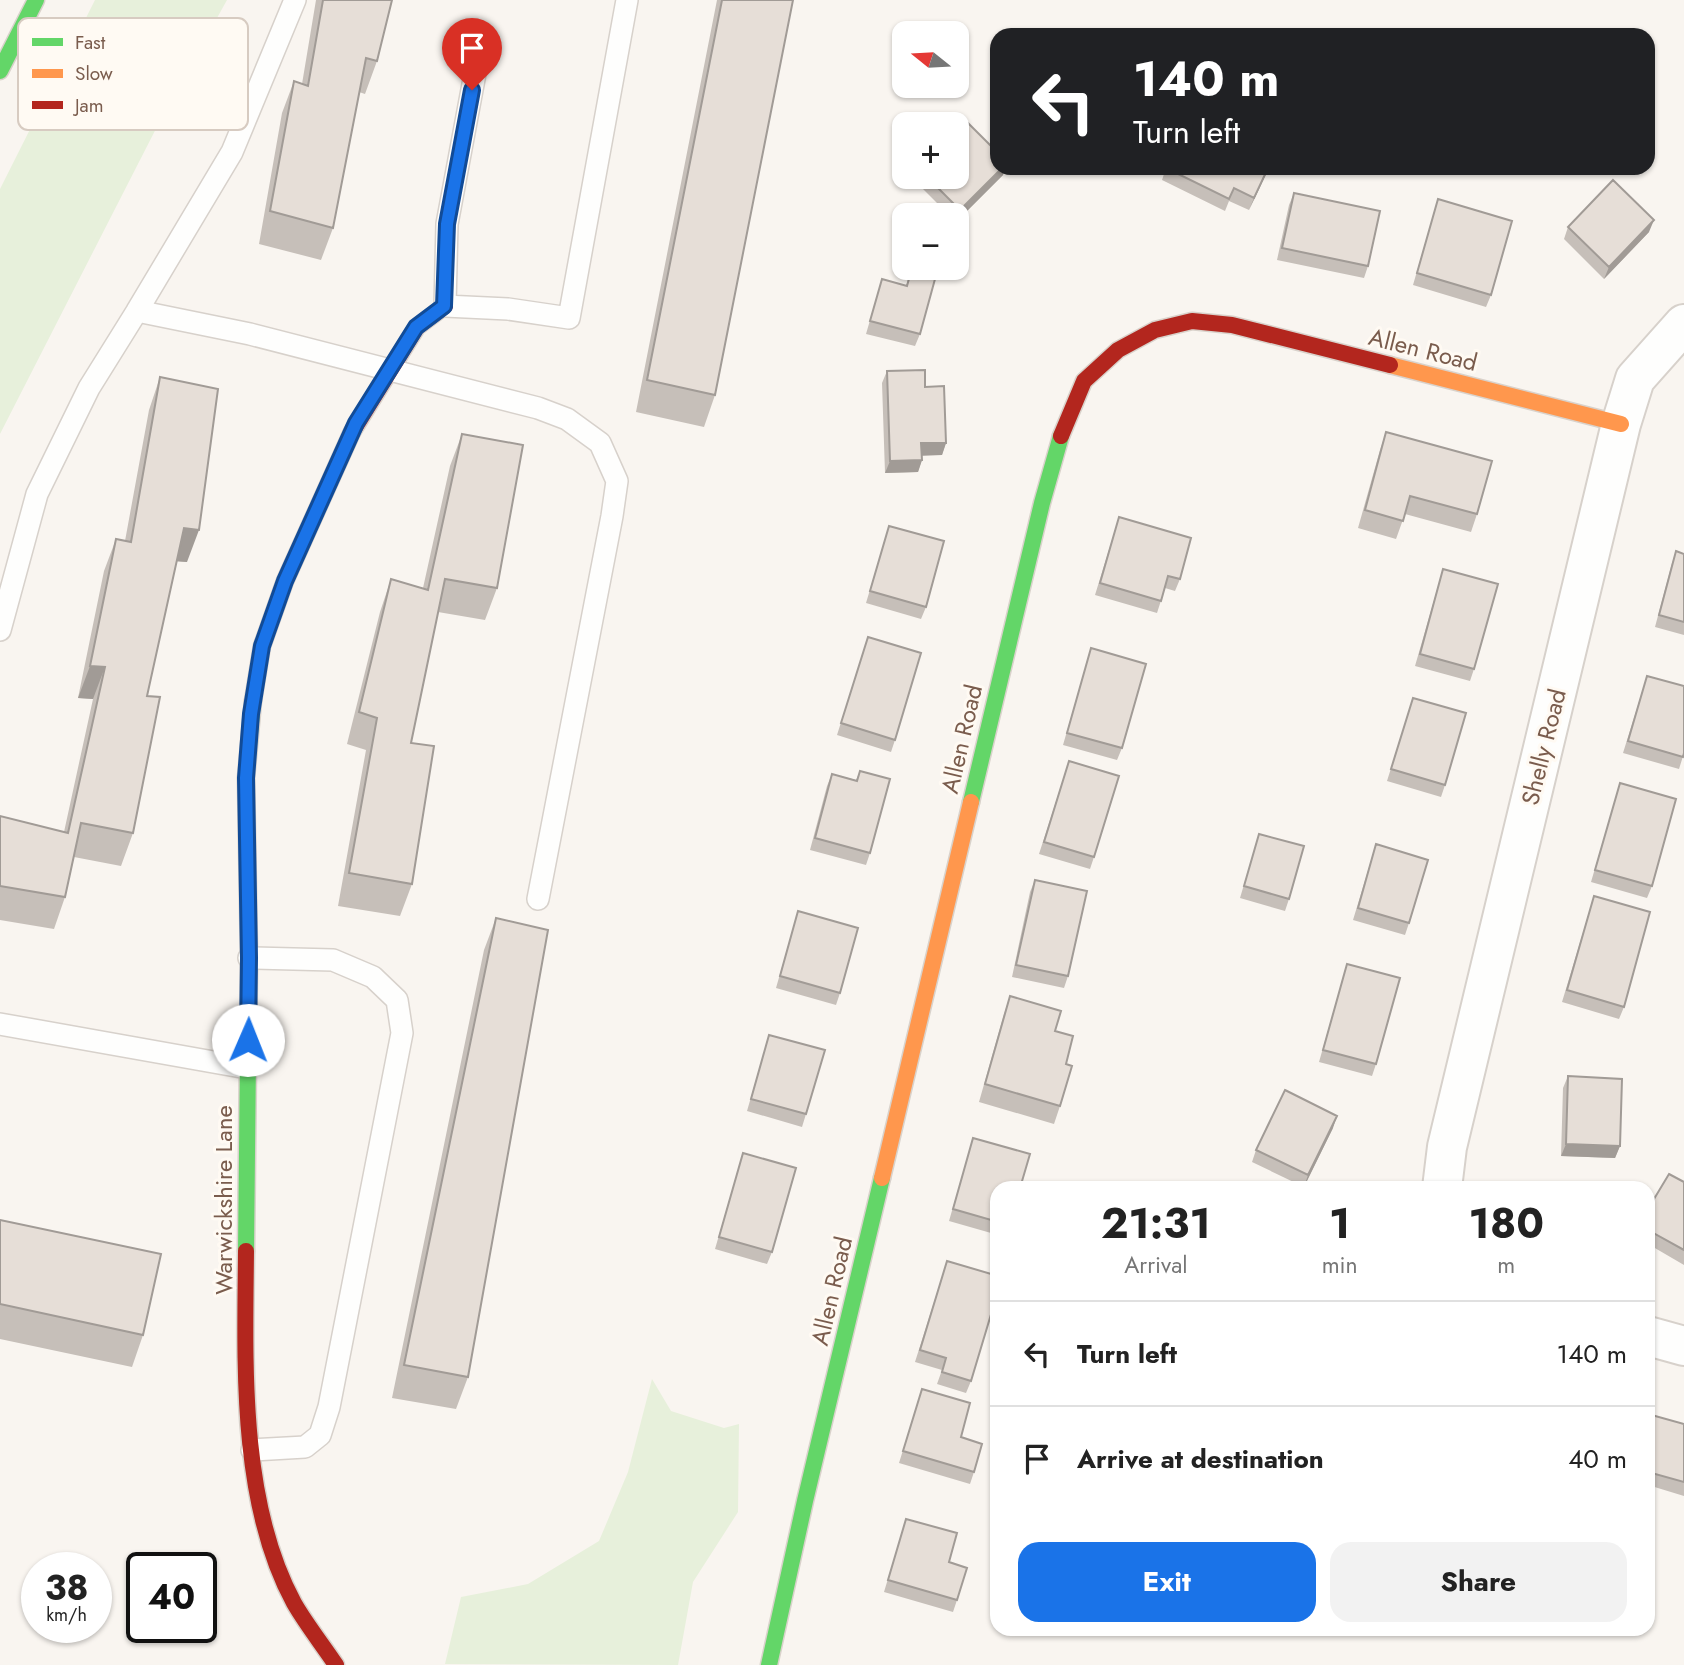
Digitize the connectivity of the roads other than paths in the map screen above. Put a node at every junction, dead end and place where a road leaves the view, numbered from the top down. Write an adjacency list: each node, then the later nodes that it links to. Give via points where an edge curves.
1 (36, 0): 4 (main road)
2 (295, 0): 8 (lane)
3 (627, 0): 10 (lane, via 569,318)
4 (27, 18)
5 (18, 36): 7 (main road)
6 (482, 36): 10 (lane, via 447,224)
7 (0, 71)
8 (248, 113)
9 (241, 130): 11 (lane)
10 (444, 306): 13 (main road, Warwickshire Lane, via 416,327)
11 (137, 311): 13 (lane, via 250,334); 15 (lane, via 89,388 37,494)
12 (1684, 324): 14 (street, Shelly Road, via 1635,379)
13 (388, 371): 16 (lane, via 567,419 600,443 617,481); 17 (main road, Warwickshire Lane, via 356,423 285,581 262,646 246,778)
14 (1621, 424): 20 (street, Shelly Road, via 1447,1147); 25 (main road, Allen Road, via 1232,325 1192,320 1155,330 1118,350 1084,381 1063,427 1042,503)
15 (0, 630)
16 (538, 899)
17 (249, 958): 19 (main road, Warwickshire Lane); 23 (lane, via 333,960 373,977 397,1000 402,1033 330,1407 320,1435 305,1447)
18 (0, 1024): 19 (lane)
19 (247, 1068): 23 (main road, Warwickshire Lane, via 245,1368)
20 (1443, 1181)
21 (1655, 1338): 22 (street)
22 (1684, 1346)
23 (252, 1450): 24 (main road, Warwickshire Lane, via 267,1536 294,1602)
24 (336, 1665)
25 (769, 1665)

